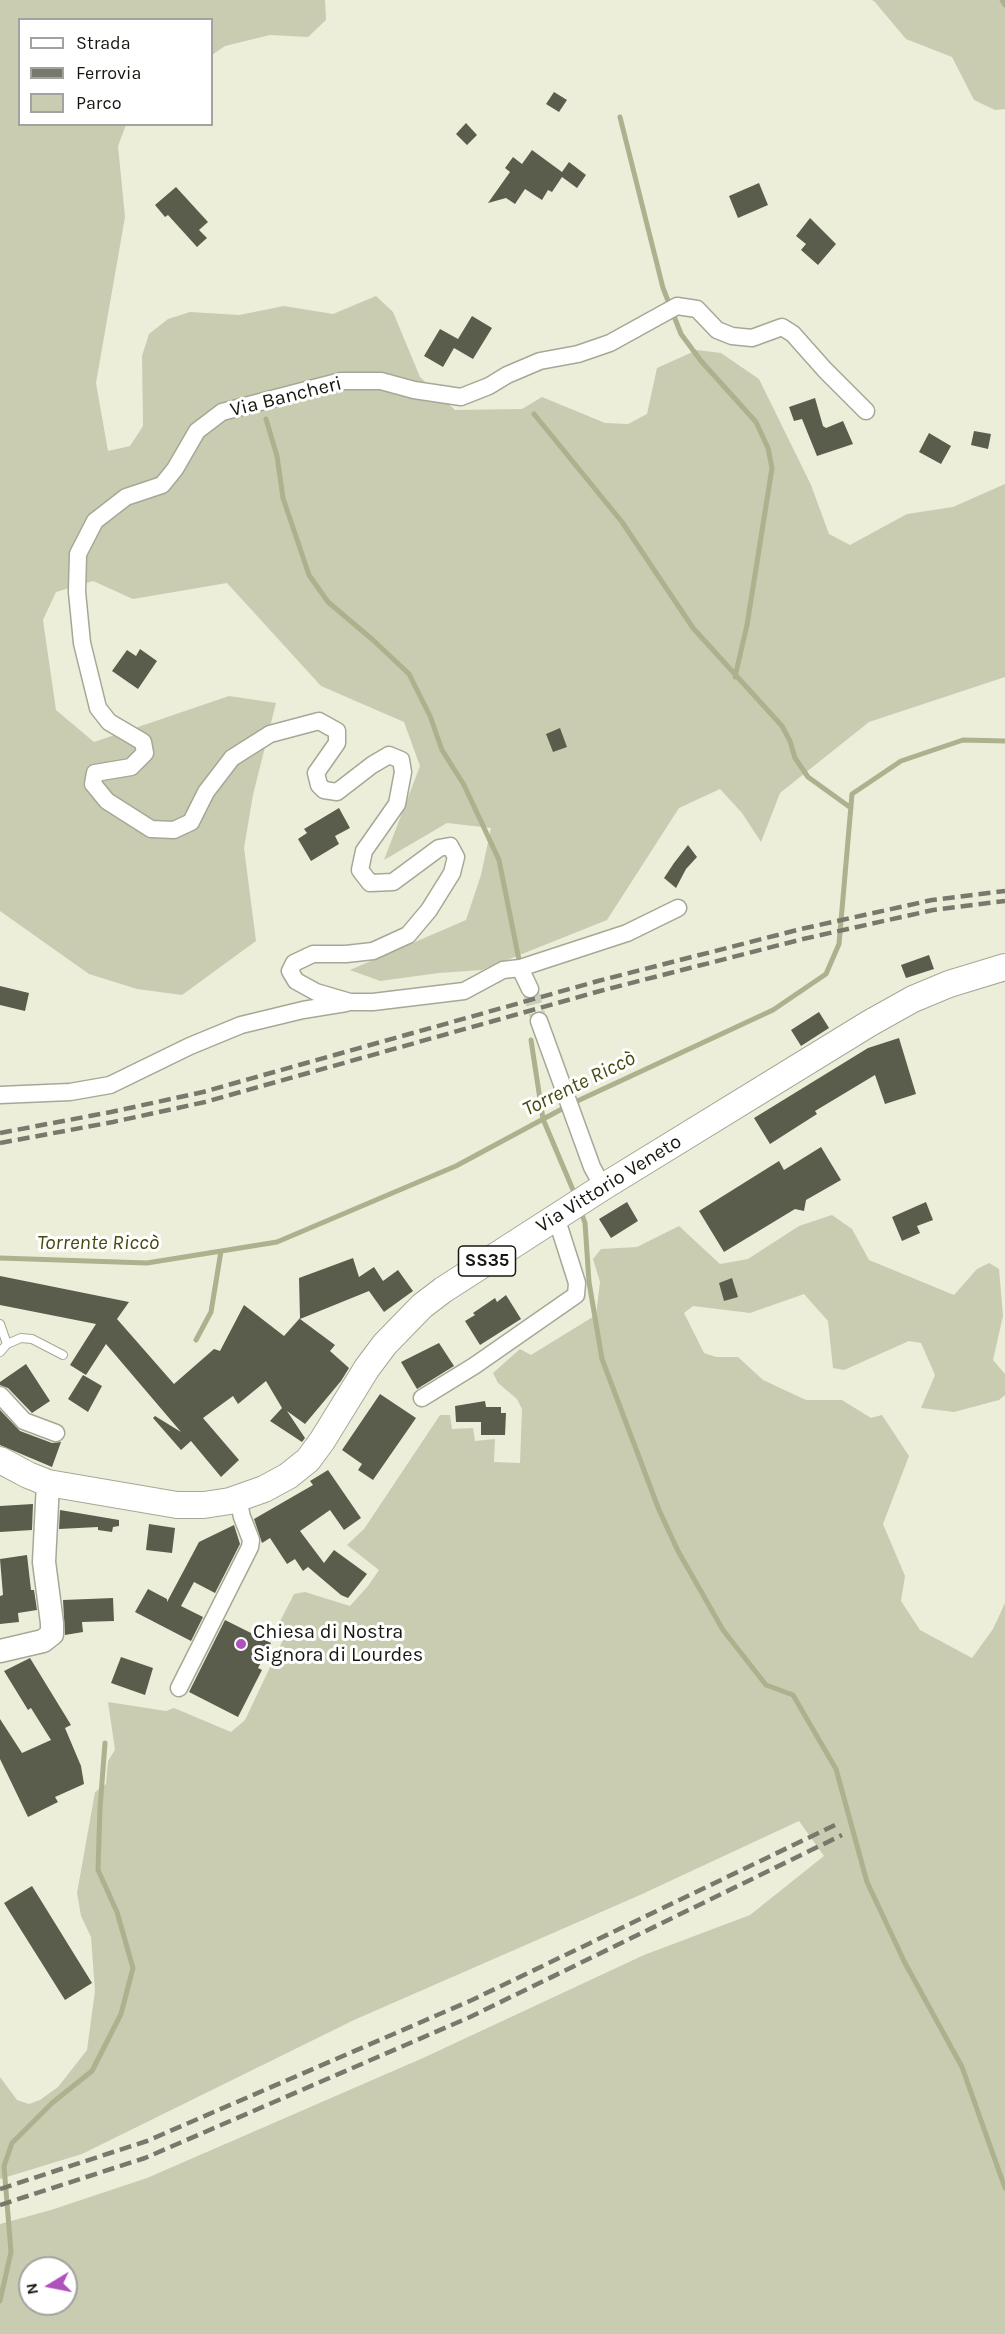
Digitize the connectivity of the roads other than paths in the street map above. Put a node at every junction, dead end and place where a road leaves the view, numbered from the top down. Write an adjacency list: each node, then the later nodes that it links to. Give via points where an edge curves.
1 (866, 411): 6 (street, Via Bancheri, via 782,327 752,338 732,336 717,330 697,309 677,306 610,343 540,361 461,397 381,381 340,381 222,412 197,431 162,485 126,497 95,521 78,554 82,643 98,708 109,722 142,742 145,753 131,768 95,773 93,783 107,801 151,829 174,830 191,822 206,792 232,758 270,734 319,721 337,731 337,744 316,773 324,790 337,792 389,755 401,760 403,772 397,804 364,851 360,870 370,883 393,882 439,848 450,846 456,857 452,873 408,935 372,951 313,954 294,963 290,971 296,981 315,992)
2 (678, 908): 4 (street, Via Bancheri, via 627,933)
3 (1005, 967): 9 (main road, Via Vittorio Veneto / SS35, via 913,999)
4 (520, 968): 5 (street); 6 (street, Via Bancheri, via 503,970 464,991)
5 (530, 989)
6 (350, 1002): 8 (street, via 241,1025 110,1085 70,1092)
7 (539, 1021): 9 (street)
8 (0, 1095)
9 (597, 1177): 10 (main road, Via Vittorio Veneto / SS35)
10 (556, 1217): 16 (street, via 577,1283 576,1295); 20 (main road, Via Vittorio Veneto / SS35, via 422,1306 384,1344 308,1460 288,1476)
11 (0, 1324): 12 (lane)
12 (7, 1344): 13 (lane); 14 (lane, via 21,1338 32,1339)
13 (0, 1352)
14 (63, 1355)
15 (0, 1395): 17 (street, via 24,1421)
16 (422, 1398)
17 (56, 1433)
18 (0, 1460): 19 (main road, Via Vittorio Veneto / SS35)
19 (48, 1483): 20 (main road, Via Vittorio Veneto / SS35, via 177,1505); 21 (street, via 44,1562 51,1634 43,1641)
20 (238, 1499): 22 (street, via 250,1547)
21 (0, 1651)
22 (179, 1688)

